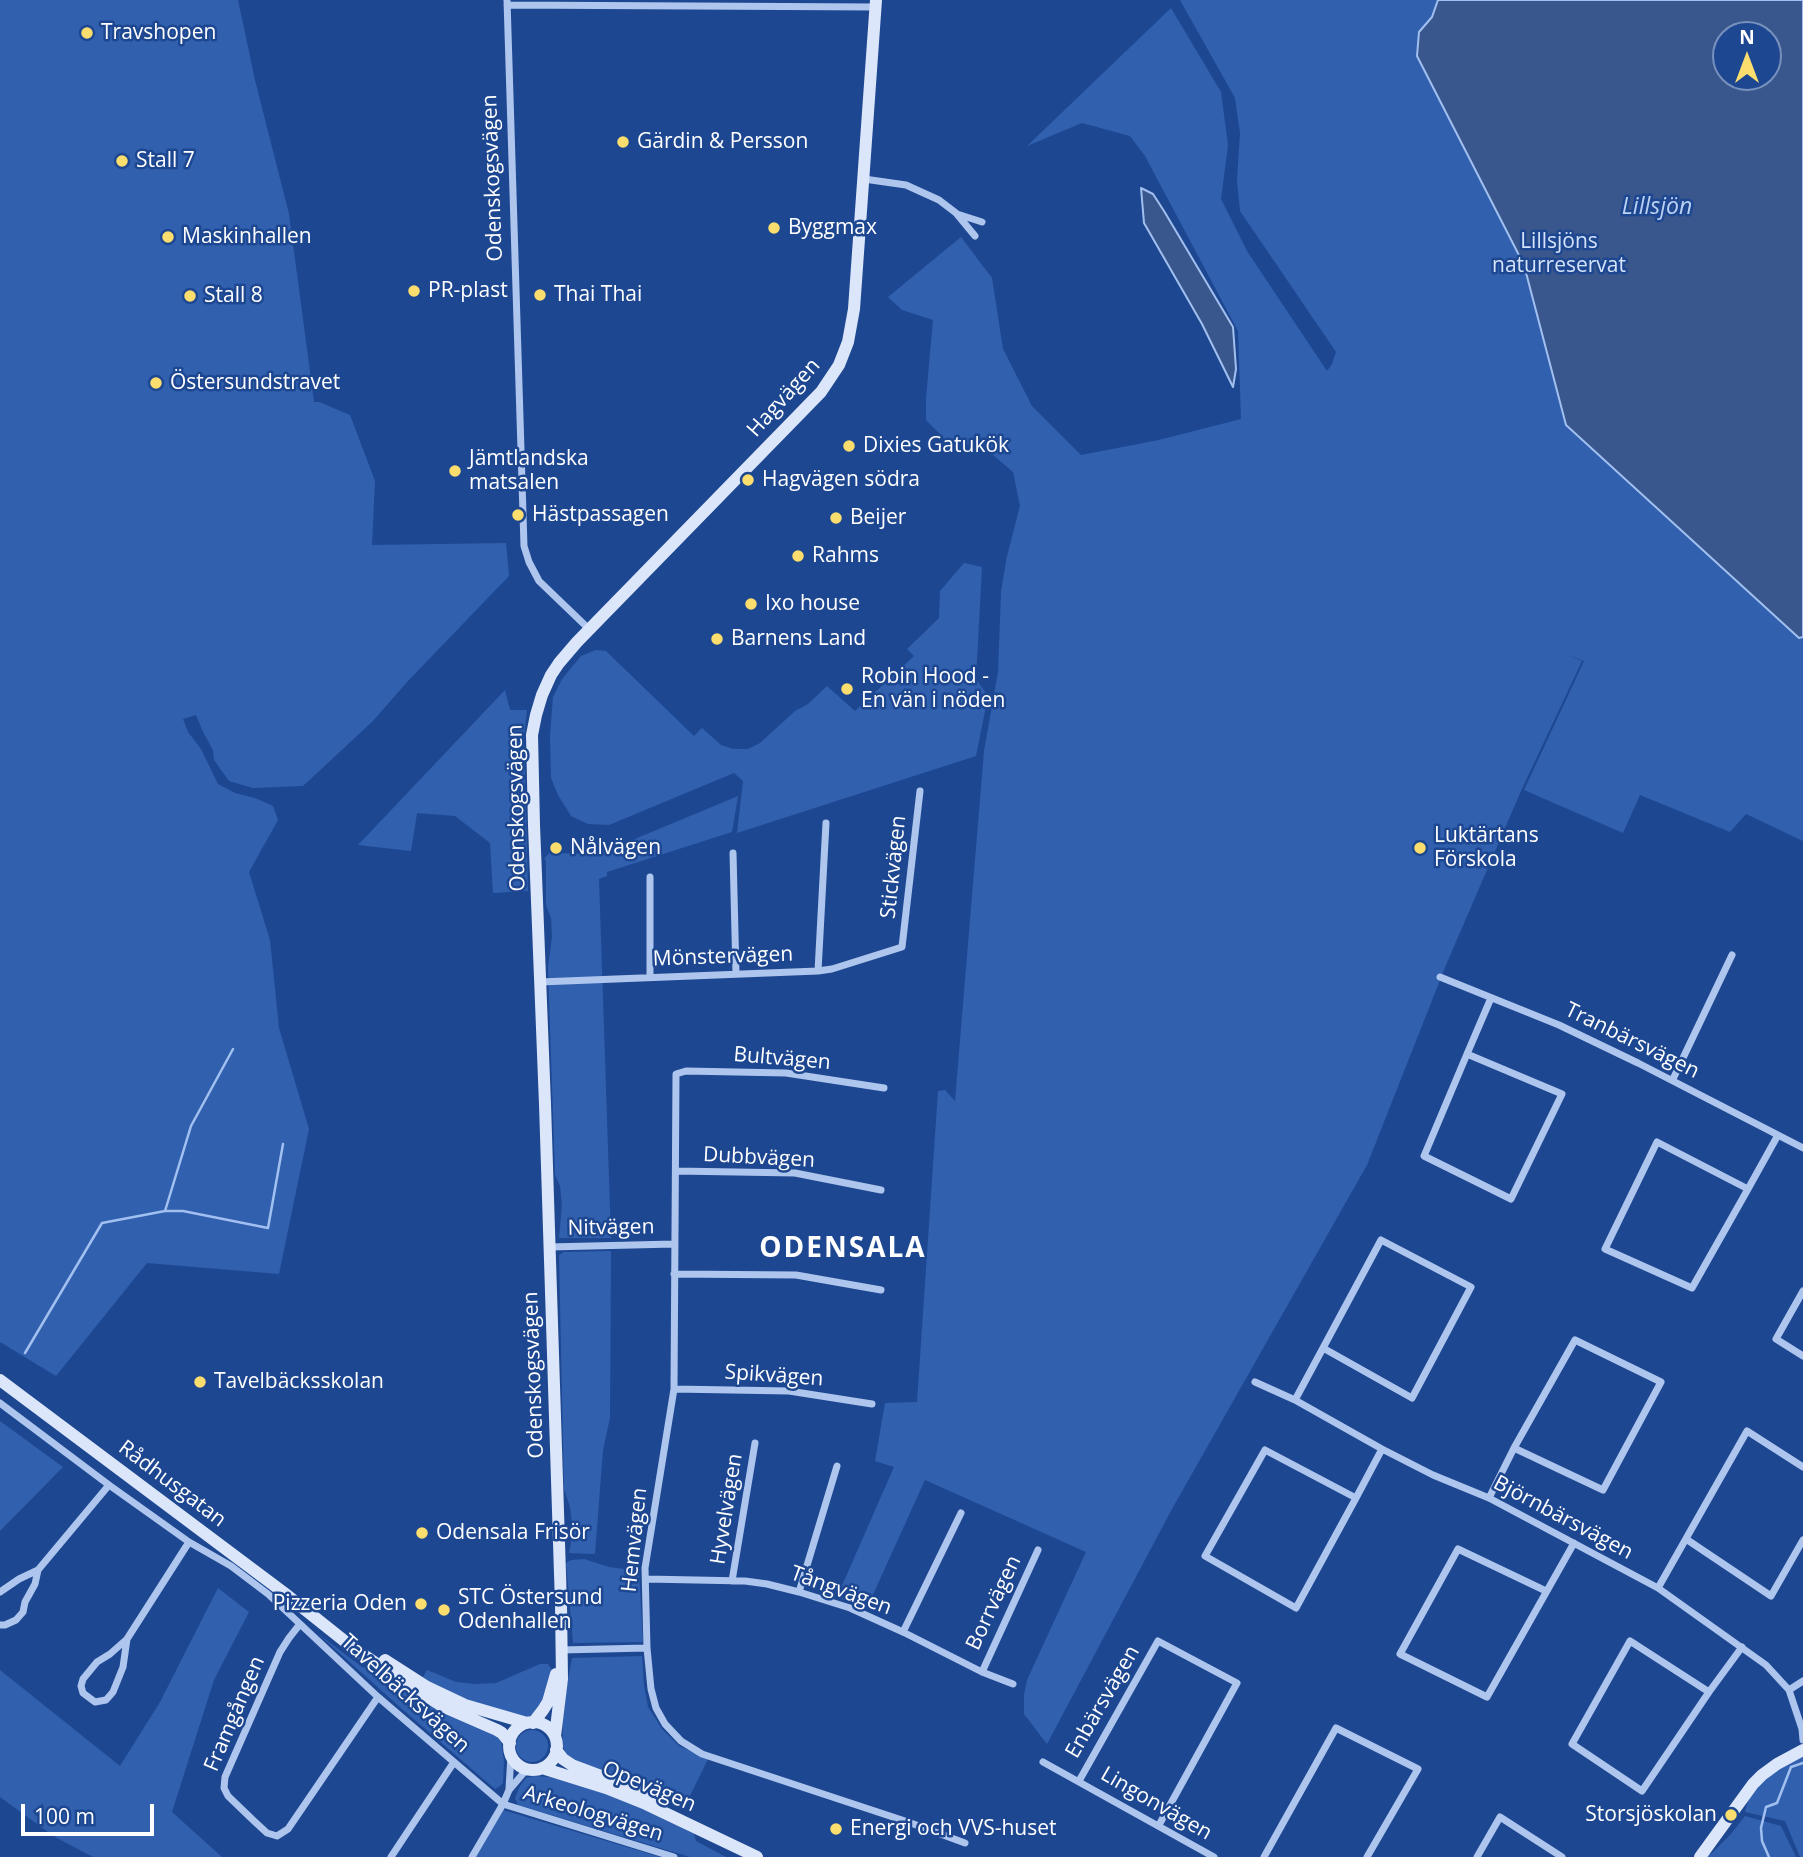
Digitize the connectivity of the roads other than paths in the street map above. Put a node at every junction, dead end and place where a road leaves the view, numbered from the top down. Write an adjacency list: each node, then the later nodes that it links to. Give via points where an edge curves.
1 (507, 3): 2 (street); 7 (street, Odenskogsvägen, via 524,545 540,580)
2 (876, 3): 3 (street, Hagvägen)
3 (864, 179): 4 (street, via 905,185); 7 (street, Hagvägen, via 854,309 839,365 821,391)
4 (956, 213): 5 (street); 6 (street)
5 (982, 222)
6 (975, 236)
7 (589, 629): 18 (street, Odenskogsvägen, via 551,675 532,735)
8 (920, 791): 12 (street, Stickvägen)
9 (826, 824): 14 (street)
10 (733, 853): 15 (street)
11 (650, 877): 16 (street)
12 (902, 947): 14 (street, Mönstervägen)
13 (1732, 956): 22 (street)
14 (818, 971): 15 (street, Mönstervägen)
15 (736, 974): 16 (street, Mönstervägen)
16 (650, 977): 18 (street, Mönstervägen)
17 (1440, 977): 19 (street, Tranbärsvägen)
18 (541, 982): 30 (street, Odenskogsvägen)
19 (1491, 998): 20 (street); 22 (street, Tranbärsvägen)
20 (1467, 1054): 20 (street, via 1424,1156 1511,1199 1562,1094)
21 (676, 1074): 23 (street, Bultvägen, via 786,1073); 26 (street, Hemvägen)
22 (1673, 1079): 24 (street, Tranbärsvägen)
23 (884, 1088)
24 (1778, 1135): 25 (street, Tranbärsvägen); 27 (street)
25 (1803, 1148)
26 (676, 1171): 28 (street, Dubbvägen, via 795,1173); 29 (street, Hemvägen)
27 (1748, 1189): 27 (street, via 1657,1142 1605,1250 1692,1288)
28 (881, 1190)
29 (674, 1244): 30 (street, Nitvägen); 31 (street, Hemvägen)
30 (549, 1247): 70 (street, Odenskogsvägen)
31 (674, 1273): 32 (street, via 796,1275); 38 (street, Hemvägen)
32 (881, 1290)
33 (1803, 1291): 35 (street, via 1776,1339)
34 (1323, 1348): 34 (street, via 1381,1240 1471,1287 1412,1398); 39 (street)
35 (1803, 1356)
36 (0, 1380): 63 (street, Rådhusgatan)
37 (1255, 1382): 39 (street, Björnbärsvägen)
38 (674, 1389): 41 (street, Spikvägen, via 789,1391); 57 (street, Hemvägen)
39 (1295, 1400): 44 (street, Björnbärsvägen)
40 (0, 1403): 47 (street, Tavelbäcksvägen)
41 (872, 1404)
42 (755, 1443): 58 (street, Hyvelvägen)
43 (1514, 1448): 43 (street, via 1575,1340 1661,1382 1603,1490); 49 (street)
44 (1382, 1449): 48 (street); 49 (street, Björnbärsvägen)
45 (837, 1466): 62 (street)
46 (1803, 1467): 51 (street, via 1747,1431)
47 (109, 1485): 53 (street, Tavelbäcksvägen); 56 (street)
48 (1356, 1498): 48 (street, via 1296,1608 1205,1556 1265,1450)
49 (1489, 1498): 54 (street, Björnbärsvägen)
50 (961, 1513): 66 (street)
51 (1686, 1539): 52 (street, via 1771,1596); 59 (street)
52 (1803, 1540)
53 (189, 1542): 64 (street, Tavelbäcksvägen, via 231,1566); 67 (street)
54 (1574, 1543): 59 (street, Björnbärsvägen); 60 (street)
55 (1038, 1550): 71 (street, Borrvägen)
56 (38, 1570): 61 (street); 65 (street, via 23,1612 16,1620)
57 (646, 1579): 58 (street, Tångvägen); 69 (street, Hemvägen)
58 (733, 1581): 62 (street, Tångvägen)
59 (1658, 1588): 68 (street, Björnbärsvägen)
60 (1546, 1591): 60 (street, via 1487,1697 1400,1654 1458,1549)
61 (0, 1592)
62 (799, 1592): 66 (street, Tångvägen)
63 (319, 1620): 77 (street, Rådhusgatan, via 440,1693); 80 (street, Rådhusgatan, via 442,1706 502,1733)
64 (300, 1624): 76 (street, Tavelbäcksvägen); 76 (street, Framgången, via 280,1652 225,1777 228,1796 267,1833 277,1836 288,1829)
65 (0, 1625)
66 (903, 1632): 71 (street, Tångvägen)
67 (127, 1639): 67 (street, via 83,1679 83,1693 95,1702 106,1700 113,1692)
68 (1742, 1647): 74 (street, Björnbärsvägen); 75 (street)
69 (647, 1648): 70 (street); 91 (street, Hemvägen, via 656,1708 681,1741 702,1754)
70 (561, 1654): 77 (street, Odenskogsvägen, via 548,1702); 78 (street, Odenskogsvägen)
71 (982, 1672): 73 (street, Tångvägen)
72 (1803, 1681): 74 (street)
73 (1013, 1685)
74 (1789, 1690): 79 (street, Björnbärsvägen)
75 (1709, 1692): 75 (street, via 1642,1791 1572,1744 1630,1641)
76 (378, 1697): 83 (street, Tavelbäcksvägen)
77 (530, 1723): 78 (street, via 545,1726); 80 (street, via 516,1730)
78 (555, 1736): 81 (street)
79 (1803, 1740)
80 (510, 1749): 86 (street, via 514,1761); 88 (street)
81 (556, 1750): 85 (street, via 553,1760); 92 (street, Opevägen, via 572,1765 649,1797)
82 (1803, 1750): 102 (street, via 1753,1784)
83 (454, 1762): 89 (street, Tavelbäcksvägen); 93 (street)
84 (1043, 1762): 87 (street, Lingonvägen)
85 (542, 1768): 86 (street); 92 (street, Opevägen, via 606,1788)
86 (527, 1769): 88 (street)
87 (1079, 1781): 90 (street, Lingonvägen); 90 (street, Enbärsvägen, via 1158,1641 1237,1683)
88 (509, 1790): 89 (street)
89 (503, 1804): 94 (street); 95 (street, Arkeologvägen)
90 (1159, 1825): 97 (street, Lingonvägen)
91 (965, 1843)
92 (738, 1848): 96 (street, Opevägen)
93 (391, 1857)
94 (472, 1857)
95 (674, 1857)
96 (757, 1857)
97 (1214, 1857)
98 (1264, 1857): 99 (street, via 1336,1728 1418,1769)
99 (1367, 1857)
100 (1477, 1857): 101 (street, via 1500,1817)
101 (1562, 1857)
102 (1700, 1857)

